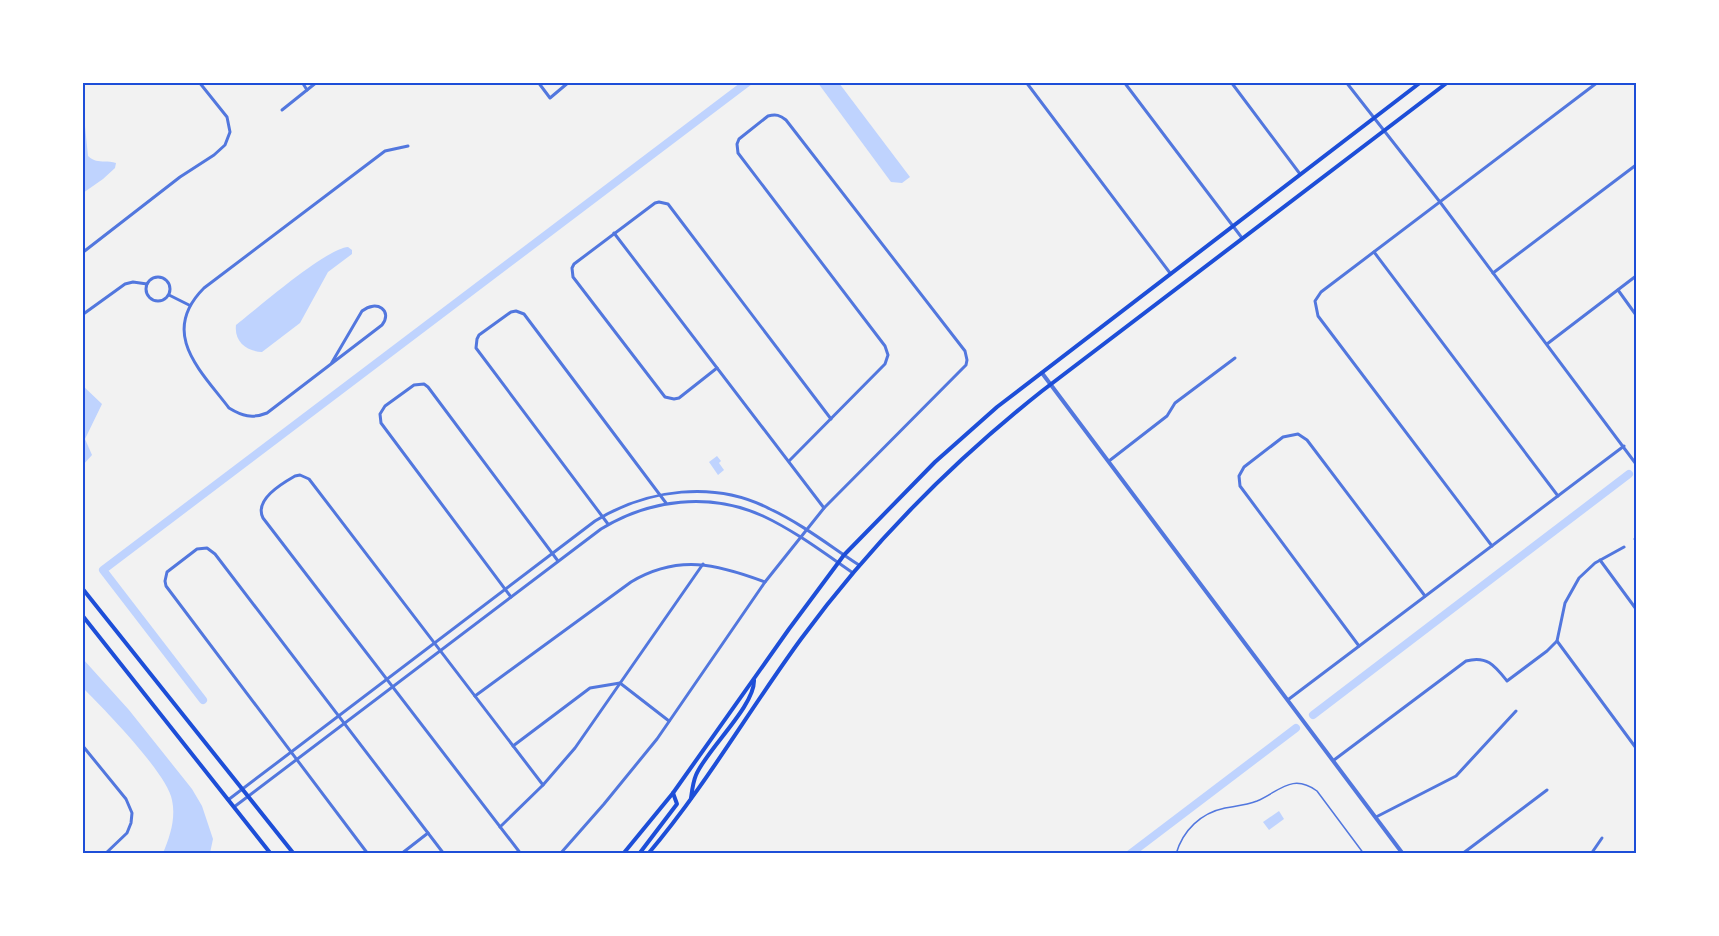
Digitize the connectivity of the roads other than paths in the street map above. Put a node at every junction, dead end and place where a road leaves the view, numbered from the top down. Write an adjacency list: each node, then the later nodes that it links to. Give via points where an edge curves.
1 (199, 82): 25 (street, via 227,117 230,132 225,145)
2 (302, 82): 13 (street)
3 (317, 82): 13 (street)
4 (538, 82): 5 (street, via 550,98)
5 (569, 82)
6 (1026, 82): 26 (street)
7 (1124, 82): 21 (street)
8 (1231, 82): 19 (street)
9 (1346, 82): 15 (street)
10 (1421, 82): 15 (main road)
11 (1448, 82): 16 (main road)
12 (1598, 82): 20 (street)
13 (307, 90): 14 (street)
14 (282, 110)
15 (1373, 118): 16 (street); 19 (main road)
16 (1383, 130): 20 (street); 23 (main road)
17 (408, 146): 32 (street, via 385,150 204,288)
18 (1636, 165): 27 (street)
19 (1300, 174): 21 (main road)
20 (1440, 202): 24 (street); 27 (street)
21 (1232, 226): 23 (street); 26 (main road)
22 (614, 233): 38 (street); 38 (street, via 577,260 572,268 573,278 661,394 669,399 679,398); 41 (street, via 655,203 664,202 672,207)
23 (1242, 238): 40 (main road)
24 (1374, 252): 48 (street); 56 (street, via 1317,296 1318,316)
25 (82, 253)
26 (1170, 273): 39 (main road)
27 (1493, 273): 35 (street)
28 (1636, 276): 30 (street)
29 (147, 284): 31 (street, via 153,300 164,300); 31 (street, via 164,278 169,284); 33 (street, via 125,284)
30 (1618, 290): 34 (street); 35 (street)
31 (169, 295): 32 (street)
32 (189, 305): 37 (street, via 183,329 190,357 237,413 258,417 267,413)
33 (82, 315)
34 (1636, 315)
35 (1547, 344): 42 (street)
36 (1235, 358): 43 (street, via 1175,403 1167,416)
37 (331, 364): 37 (street, via 386,321 381,307 369,305 363,311)
38 (717, 368): 44 (street)
39 (1042, 373): 40 (street); 59 (main road, via 956,442)
40 (1050, 385): 43 (street); 64 (main road, via 947,472)
41 (831, 419): 44 (street); 51 (street, via 885,364 888,355 738,153 737,144 742,136 768,116 778,115 786,120 965,351 968,360)
42 (1624, 446): 45 (street); 48 (street)
43 (1109, 461): 82 (street)
44 (789, 462): 51 (street)
45 (1636, 464)
46 (660, 495): 47 (street, via 707,492); 49 (street); 52 (street); 52 (street, via 524,314 506,314 479,335 479,353)
47 (734, 496): 50 (street); 54 (street, via 770,508)
48 (1558, 496): 56 (street)
49 (666, 503): 50 (street, via 706,501); 53 (street)
50 (732, 506): 55 (street, via 766,517)
51 (824, 508): 54 (street)
52 (602, 517): 53 (street); 58 (street)
53 (608, 524): 61 (street)
54 (807, 530): 55 (street); 59 (street)
55 (801, 538): 62 (street); 66 (street)
56 (1492, 546): 69 (street)
57 (1624, 547): 60 (street)
58 (553, 553): 61 (street); 68 (street); 68 (street, via 432,390 424,384 414,385 385,406 380,414 381,423)
59 (844, 555): 62 (main road); 64 (street)
60 (1600, 560): 71 (street); 73 (street, via 1586,570 1569,592)
61 (558, 561): 70 (street)
62 (838, 563): 65 (street); 78 (main road)
63 (702, 564): 66 (street); 79 (street); 81 (street, via 664,568 635,579)
64 (859, 565): 65 (main road)
65 (853, 573): 99 (main road, via 801,639)
66 (765, 582): 85 (street)
67 (82, 588): 94 (main road)
68 (505, 589): 70 (street); 74 (street)
69 (1425, 596): 75 (street); 75 (street, via 1307,440 1293,434 1283,437 1244,467 1238,481)
70 (510, 597): 76 (street)
71 (1636, 609)
72 (82, 615): 98 (main road)
73 (1557, 641): 89 (street); 92 (street, via 1507,681 1488,661 1466,661)
74 (434, 643): 76 (street); 77 (street); 77 (street, via 309,479 300,475 291,478 263,500 263,518)
75 (1359, 646): 82 (street)
76 (440, 650): 80 (street); 81 (street)
77 (386, 679): 80 (street); 84 (street)
78 (754, 679): 96 (main road); 99 (main road, via 744,706 696,774)
79 (620, 683): 85 (street); 88 (street, via 590,688); 93 (street, via 575,748)
80 (392, 687): 86 (street); 102 (street)
81 (475, 696): 88 (street)
82 (1289, 699): 92 (street)
83 (1516, 711): 101 (street, via 1456,776)
84 (338, 716): 86 (street); 90 (street); 90 (street, via 211,550 198,549 171,569 165,577 166,586)
85 (669, 721): 112 (street)
86 (343, 723): 91 (street); 103 (street)
87 (82, 745): 105 (street, via 126,799 132,813 128,833)
88 (513, 746): 93 (street)
89 (1636, 748)
90 (290, 752): 91 (street); 94 (street)
91 (296, 759): 97 (street); 108 (street)
92 (1334, 760): 101 (street)
93 (543, 785): 102 (street)
94 (242, 789): 97 (main road); 98 (street)
95 (1547, 790): 119 (street)
96 (673, 793): 113 (main road); 114 (main road, via 677,804)
97 (248, 796): 100 (street); 107 (main road)
98 (228, 800): 100 (main road)
99 (691, 800): 115 (main road)
100 (234, 807): 106 (main road)
101 (1376, 817): 118 (street)
102 (500, 827): 111 (street)
103 (428, 833): 109 (street); 110 (street)
104 (1602, 838): 120 (street)
105 (105, 854)
106 (271, 854)
107 (294, 854)
108 (368, 854)
109 (401, 854)
110 (444, 854)
111 (521, 854)
112 (560, 854)
113 (623, 854)
114 (639, 854)
115 (648, 854)
116 (1176, 854): 117 (lane, via 1189,828 1205,816 1297,783 1317,791)
117 (1364, 854)
118 (1403, 854)
119 (1462, 854)
120 (1591, 854)

